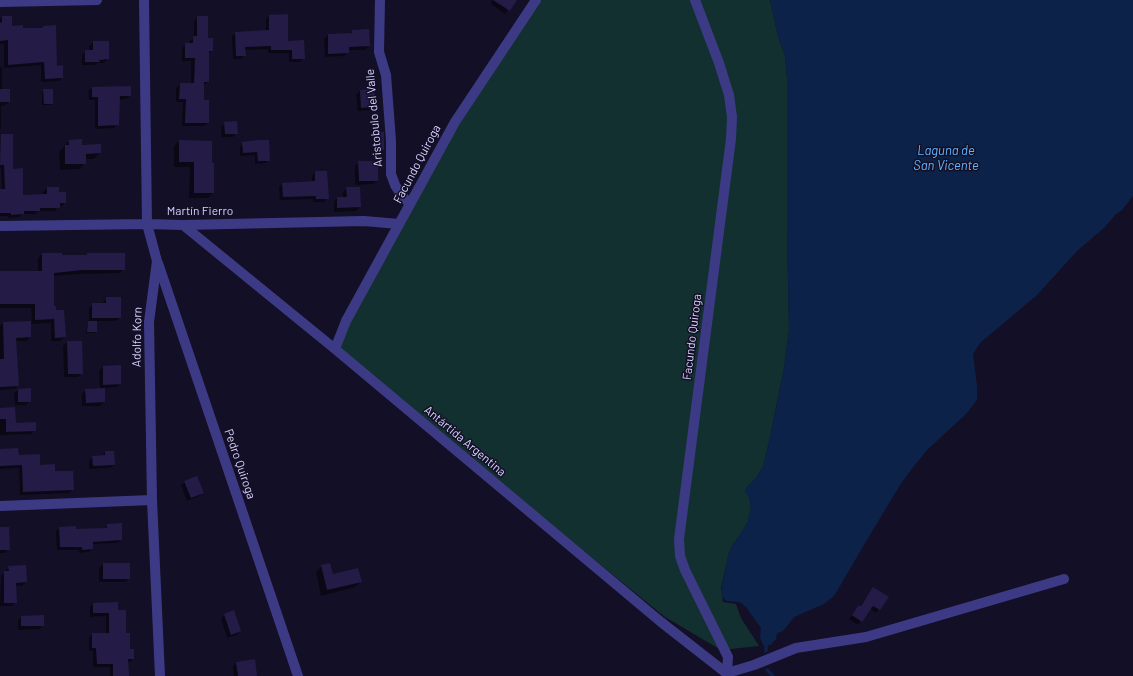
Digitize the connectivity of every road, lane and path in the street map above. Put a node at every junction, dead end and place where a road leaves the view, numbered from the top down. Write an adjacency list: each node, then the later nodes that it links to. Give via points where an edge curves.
1 (97, 0): 6 (street)
2 (144, 0): 8 (street, Adolfo Korn)
3 (380, 0): 7 (street, Aristobulo del Valle, via 379,52 386,75 391,174 402,196)
4 (536, 0): 7 (street, Facundo Quiroga, via 455,122)
5 (695, 0): 17 (street, Facundo Quiroga, via 729,95 732,117 679,539 680,556 685,570 728,657)
6 (0, 2)
7 (410, 204): 9 (street, Facundo Quiroga)
8 (147, 224): 10 (street, Martín Fierro); 11 (street, Martín Fierro); 12 (street, Adolfo Korn)
9 (399, 224): 10 (street, Martín Fierro, via 364,221); 13 (street, Facundo Quiroga, via 346,321)
10 (183, 225): 13 (street, Antártida Argentina)
11 (0, 226)
12 (157, 261): 14 (street, Adolfo Korn, via 149,322); 19 (street, Pedro Quiroga)
13 (335, 349): 17 (street, Antártida Argentina, via 662,622)
14 (152, 500): 15 (street); 18 (street, Adolfo Korn)
15 (0, 506)
16 (1064, 579): 17 (street, via 866,637 796,648)
17 (729, 674)
18 (160, 676)
19 (298, 676)

